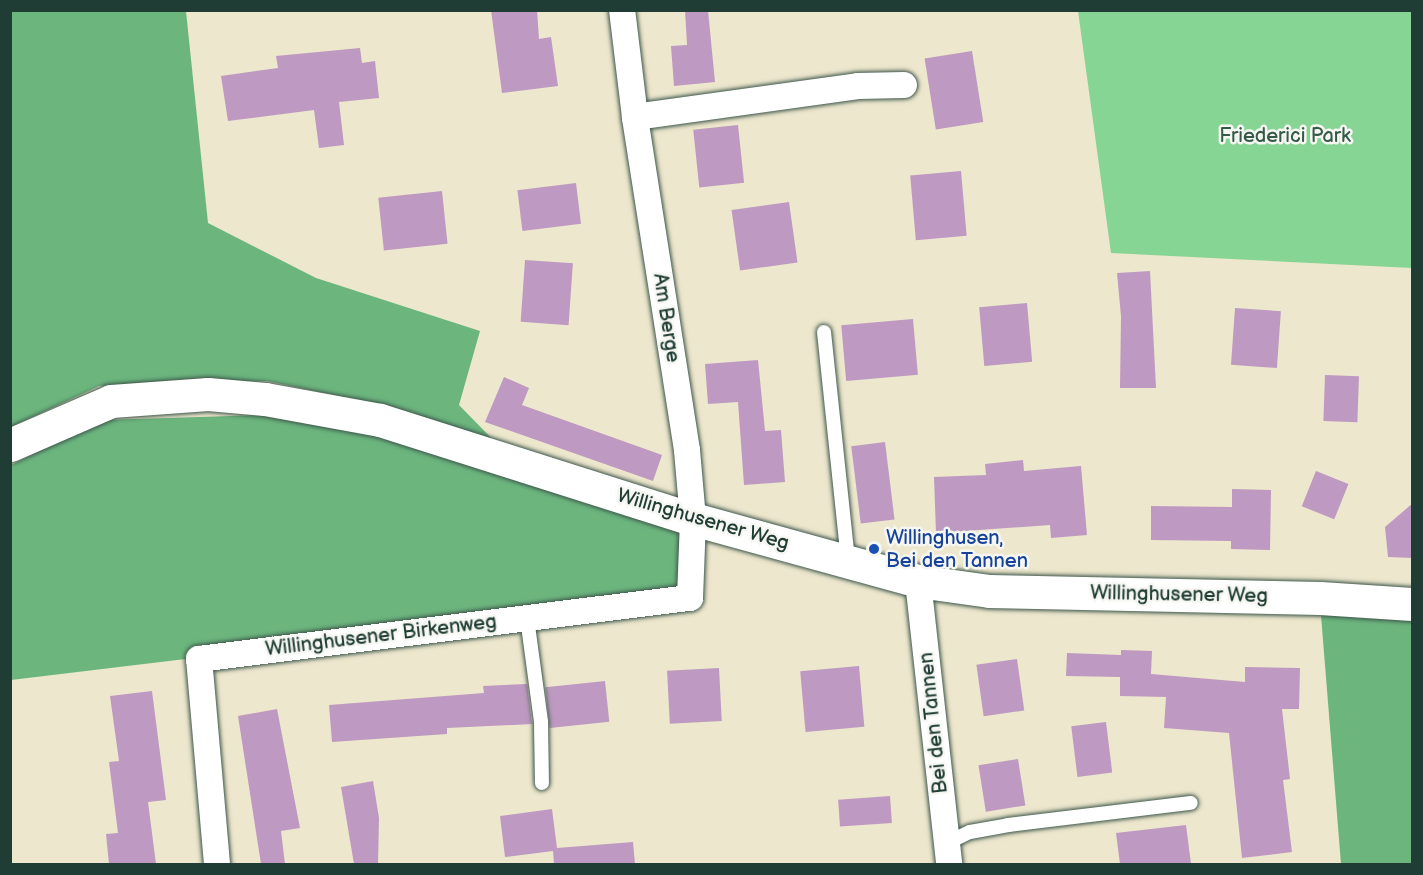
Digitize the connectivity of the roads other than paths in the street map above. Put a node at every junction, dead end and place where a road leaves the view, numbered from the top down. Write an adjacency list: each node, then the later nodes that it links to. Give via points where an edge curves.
1 (622, 10): 3 (street, Am Berge)
2 (904, 85): 3 (street, via 858,86)
3 (635, 117): 6 (street, Am Berge, via 687,450)
4 (824, 332): 7 (lane)
5 (10, 445): 6 (street, Willinghusener Weg, via 111,401 208,394 265,399 380,420)
6 (693, 519): 7 (street, Willinghusener Weg); 10 (street, Willinghusener Birkenweg, via 690,598)
7 (848, 560): 8 (street, Willinghusener Weg)
8 (918, 581): 9 (street, Willinghusener Weg, via 989,591 1320,598); 13 (street, Bei den Tannen)
9 (1413, 604)
10 (527, 618): 11 (lane, via 541,722); 14 (street, Willinghusener Birkenweg, via 199,659)
11 (542, 783)
12 (1191, 803): 13 (lane, via 970,832)
13 (948, 854)
14 (217, 864)

